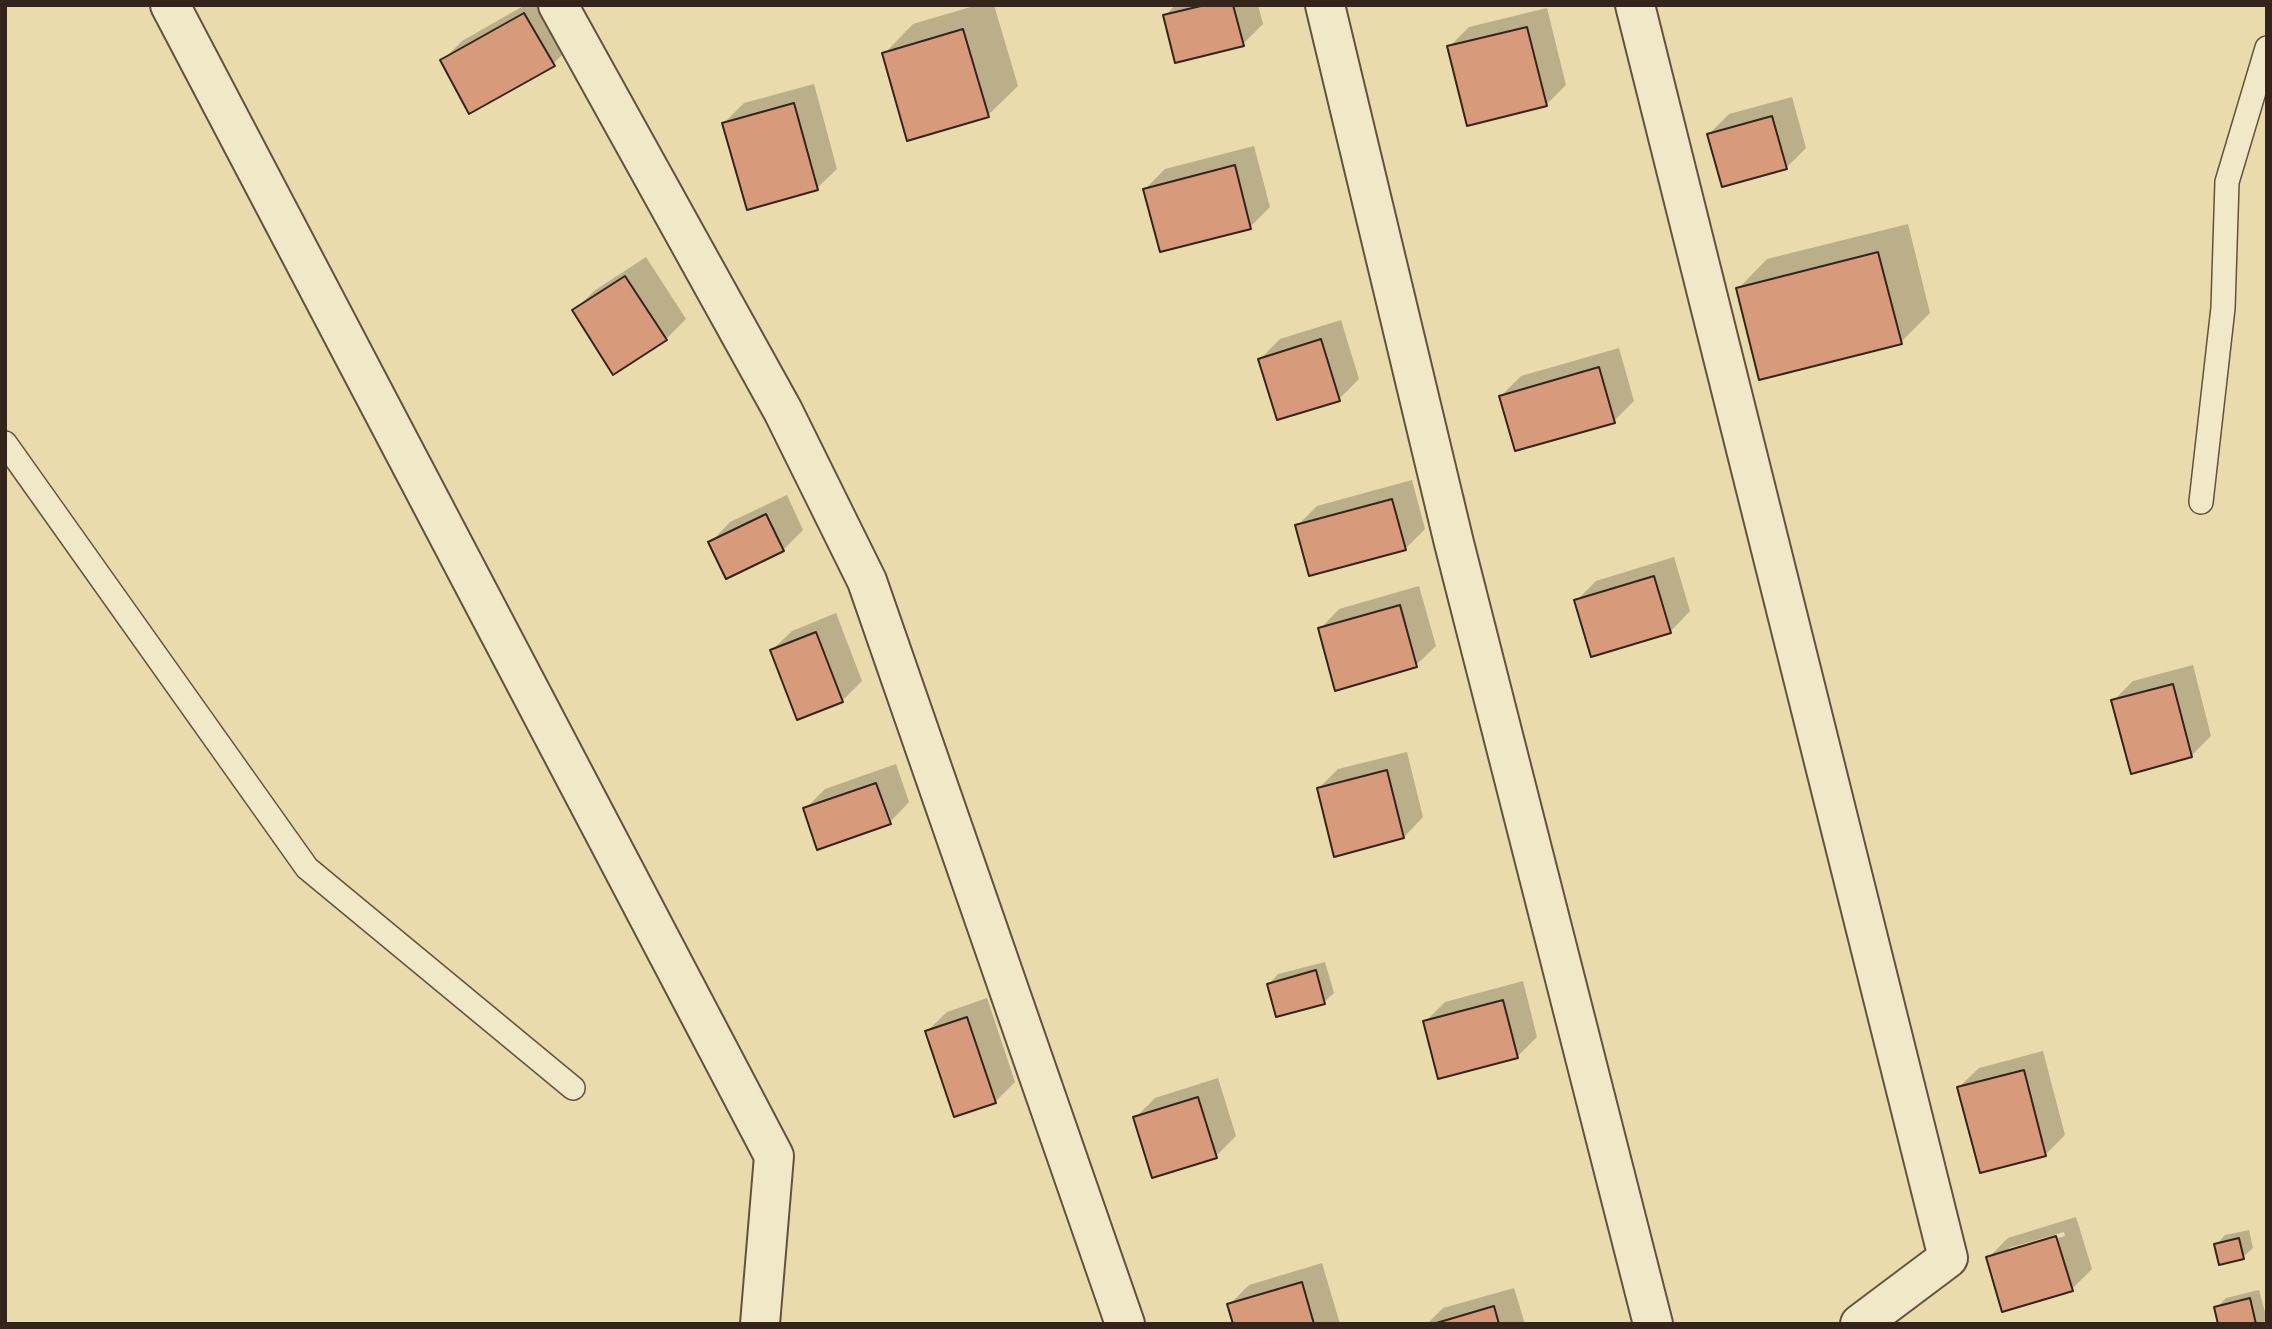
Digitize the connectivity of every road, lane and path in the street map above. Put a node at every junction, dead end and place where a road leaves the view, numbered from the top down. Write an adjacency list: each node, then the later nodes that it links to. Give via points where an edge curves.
1 (170, 5): 9 (street, via 774,1156)
2 (558, 5): 10 (street, via 783,411 867,581)
3 (1325, 5): 11 (street, via 1454,543)
4 (1635, 5): 12 (street, via 1948,1258)
5 (2267, 48): 7 (lane, via 2227,182 2223,308)
6 (5, 443): 8 (lane, via 307,868)
7 (2202, 502)
8 (573, 1088)
9 (760, 1324)
10 (1125, 1324)
11 (1653, 1324)
12 (1860, 1324)

